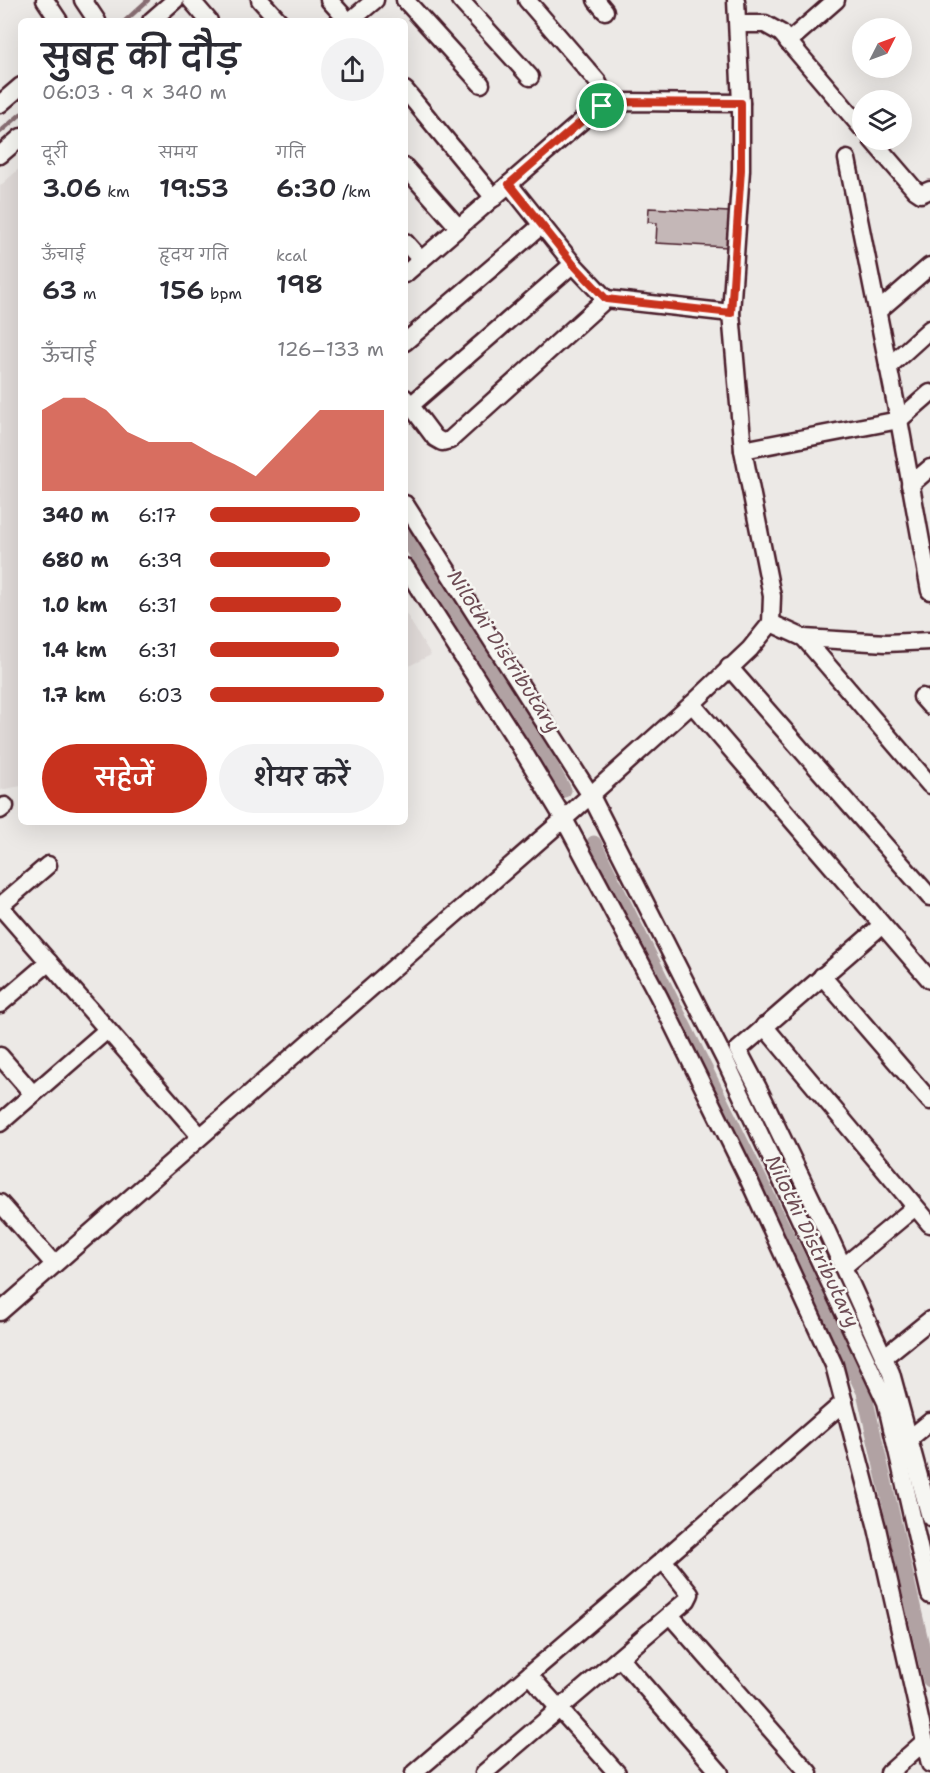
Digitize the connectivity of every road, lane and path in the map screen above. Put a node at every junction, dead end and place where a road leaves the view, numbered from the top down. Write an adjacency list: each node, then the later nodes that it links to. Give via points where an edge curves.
1 (45, 0): 13 (street)
2 (83, 0): 14 (street)
3 (175, 0): 15 (street)
4 (191, 0): 16 (street)
5 (260, 0): 17 (street)
6 (329, 0): 18 (street)
7 (375, 0): 19 (street)
8 (405, 0): 23 (street)
9 (460, 0): 22 (street)
10 (527, 0): 28 (street, via 597,81)
11 (736, 0): 20 (street)
12 (832, 2): 21 (street)
13 (57, 18)
14 (94, 18)
15 (155, 18)
16 (206, 18)
17 (276, 18)
18 (346, 18)
19 (353, 18)
20 (738, 24): 21 (street, via 765,24); 26 (street)
21 (788, 42): 29 (street)
22 (530, 77)
23 (482, 84)
24 (18, 89): 27 (street)
25 (408, 94): 37 (street)
26 (741, 103): 28 (street, via 621,102); 47 (street, via 741,170)
27 (0, 104)
28 (602, 106): 35 (street)
29 (852, 117)
30 (18, 140): 32 (street)
31 (881, 150): 36 (street, via 915,190 921,194)
32 (0, 155)
33 (847, 159): 46 (street)
34 (408, 170): 39 (street)
35 (509, 184): 37 (street); 38 (street)
36 (930, 190)
37 (494, 198): 39 (street)
38 (542, 225): 42 (street); 49 (street)
39 (459, 228): 41 (street)
40 (408, 245): 41 (street)
41 (421, 260): 44 (street)
42 (573, 264): 45 (street); 52 (street)
43 (930, 266): 46 (street)
44 (408, 271)
45 (606, 299): 47 (street); 52 (street, via 450,440 442,442 435,438)
46 (878, 311): 50 (street)
47 (731, 313): 54 (street)
48 (930, 329): 50 (street)
49 (408, 339)
50 (888, 367): 53 (street)
51 (930, 393): 53 (street)
52 (408, 402)
53 (899, 420): 54 (street); 56 (street)
54 (743, 450): 61 (street, via 772,596)
55 (930, 468): 56 (street)
56 (910, 486): 59 (street)
57 (408, 509): 67 (street)
58 (408, 572): 68 (street)
59 (929, 573): 60 (street)
60 (930, 591)
61 (771, 623): 62 (street); 64 (street)
62 (804, 638): 63 (street, via 886,643); 66 (street)
63 (930, 641)
64 (729, 668): 65 (street); 70 (street)
65 (692, 704): 67 (street); 72 (street)
66 (930, 785)
67 (590, 794): 68 (street); 79 (street)
68 (564, 819): 84 (street); 93 (street, via 659,997 742,1168 834,1365)
69 (48, 865): 71 (street)
70 (930, 897)
71 (0, 906): 73 (street)
72 (882, 925): 74 (street); 75 (street)
73 (49, 962): 76 (street); 78 (street)
74 (822, 976): 77 (street); 82 (street)
75 (930, 980)
76 (0, 1004)
77 (764, 1026): 79 (street); 86 (street)
78 (107, 1030): 81 (street); 84 (street)
79 (732, 1055): 89 (street, via 764,1098); 98 (street, via 886,1402)
80 (0, 1056): 81 (street)
81 (33, 1094): 83 (street)
82 (930, 1101)
83 (0, 1123)
84 (200, 1137): 88 (street)
85 (0, 1203): 88 (street)
86 (915, 1207): 87 (street); 89 (street)
87 (930, 1224)
88 (54, 1264): 90 (street)
89 (843, 1267): 92 (street)
90 (0, 1312)
91 (930, 1320): 92 (street)
92 (884, 1358): 95 (street)
93 (844, 1402): 97 (street); 103 (street, via 877,1527)
94 (930, 1422): 95 (street)
95 (909, 1439): 96 (street)
96 (930, 1517)
97 (663, 1560): 99 (street, via 690,1594); 101 (street)
98 (930, 1595)
99 (670, 1615): 100 (street); 110 (street)
100 (620, 1658): 102 (street); 109 (street)
101 (529, 1675): 102 (street); 106 (street)
102 (559, 1707): 105 (street); 108 (street)
103 (925, 1741): 104 (street); 111 (street)
104 (930, 1764)
105 (503, 1767): 107 (street)
106 (414, 1773)
107 (484, 1773)
108 (617, 1773)
109 (720, 1773)
110 (809, 1773)
111 (889, 1773)

